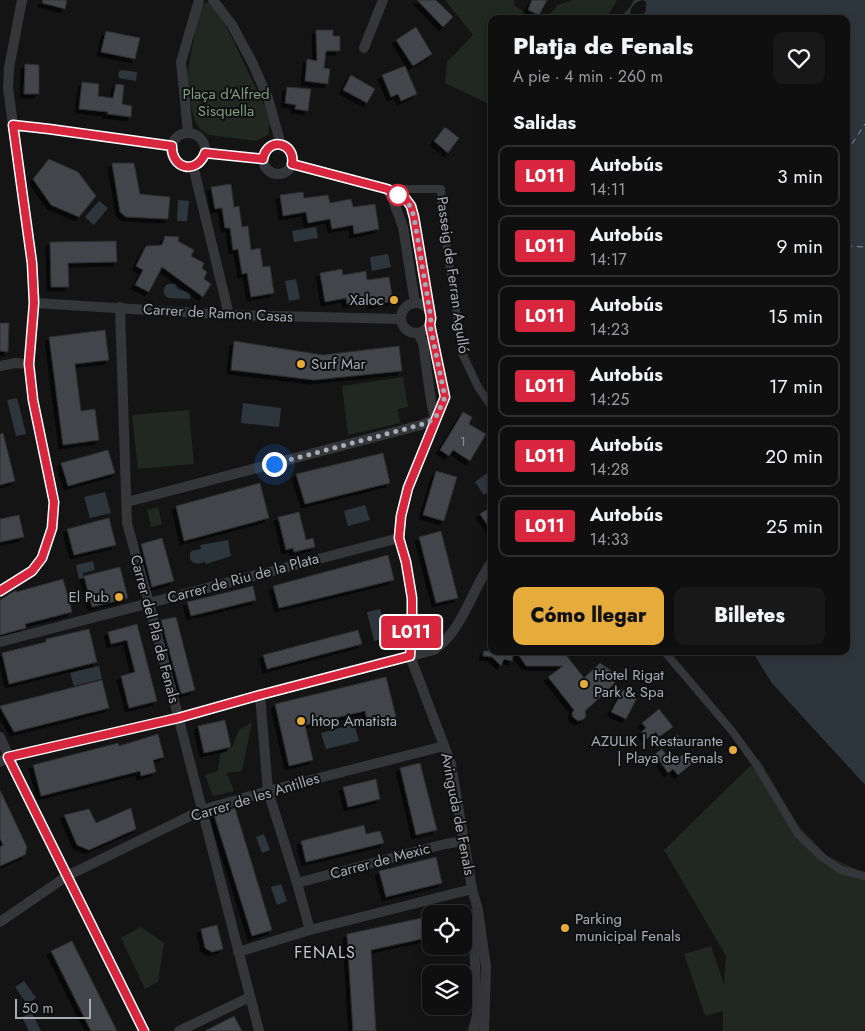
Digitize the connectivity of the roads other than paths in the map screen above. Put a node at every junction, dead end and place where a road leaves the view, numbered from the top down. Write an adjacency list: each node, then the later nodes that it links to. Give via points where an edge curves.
1 (22, 0): 6 (street, via 8,88)
2 (199, 0): 7 (street, via 181,62)
3 (213, 0): 8 (street, via 232,25 252,62 268,98)
4 (383, 0): 5 (street)
5 (364, 48)
6 (13, 125): 9 (street); 15 (street, via 32,263)
7 (188, 132): 9 (street, via 177,136); 10 (street, via 202,139)
8 (281, 145): 11 (street, via 268,147); 12 (street, via 289,150)
9 (172, 146): 13 (street, via 171,152 177,162 182,166)
10 (205, 153): 11 (street); 13 (street)
11 (263, 159): 12 (street, via 266,168 278,174)
12 (292, 164): 14 (street)
13 (193, 166): 19 (street)
14 (387, 189): 16 (street, via 402,227); 18 (street, Passeig de Ferran Agulló, via 405,198 411,206); 25 (street, Passeig de Ferran Agulló, via 441,189 462,354)
15 (34, 303): 17 (street, Carrer de Ramon Casas); 23 (street)
16 (415, 303): 18 (street); 20 (street, via 405,308)
17 (120, 307): 19 (street, Carrer de Ramon Casas); 27 (street, Carrer del Pla de Fenals)
18 (429, 311): 21 (street)
19 (229, 315): 20 (street, Carrer de Ramon Casas)
20 (401, 320): 22 (street, via 408,331)
21 (430, 325): 22 (street); 26 (street, Passeig de Ferran Agulló, via 445,397)
22 (418, 333): 26 (street, via 423,343)
23 (29, 364): 24 (street); 30 (street, via 54,502 52,528 42,558 32,571)
24 (0, 366)
25 (488, 402)
26 (435, 419): 27 (street); 28 (street, Passeig de Ferran Agulló, via 408,488)
27 (127, 502): 31 (street, Carrer del Pla de Fenals, via 126,523)
28 (399, 538): 31 (street, Carrer de Riu de la Plata); 34 (street, via 412,598)
29 (488, 567): 34 (street, via 443,644 434,650)
30 (0, 591)
31 (149, 603): 32 (street, Carrer de Riu de la Plata); 36 (street, Carrer del Pla de Fenals)
32 (0, 642)
33 (667, 655): 44 (street, via 732,731 798,834 841,870)
34 (410, 656): 35 (street); 38 (street, Avinguda de Fenals)
35 (260, 695): 36 (street); 40 (street)
36 (178, 718): 39 (street); 41 (street, Carrer del Pla de Fenals)
37 (0, 737): 39 (street)
38 (444, 746): 40 (street, Carrer de les Antilles); 42 (street, Avinguda de Fenals, via 451,764)
39 (4, 759): 43 (street)
40 (268, 791): 41 (street, Carrer de les Antilles); 45 (street)
41 (202, 810): 43 (street, Carrer de les Antilles); 49 (street, Carrer del Pla de Fenals)
42 (464, 840): 45 (street, Carrer de Mexic); 46 (street, Avinguda de Fenals)
43 (67, 876): 47 (street, Carrer de les Antilles); 51 (street)
44 (865, 876)
45 (297, 883): 48 (street)
46 (472, 889): 48 (street); 54 (street, Avinguda de Fenals, via 477,1014); 55 (street, Avinguda de Fenals, via 486,967)
47 (0, 922)
48 (310, 930): 49 (street)
49 (238, 952): 50 (street, Carrer del Pla de Fenals)
50 (250, 997): 52 (street); 53 (street, Carrer del Pla de Fenals)
51 (144, 1031)
52 (179, 1031)
53 (258, 1031)
54 (473, 1031)
55 (484, 1031)

